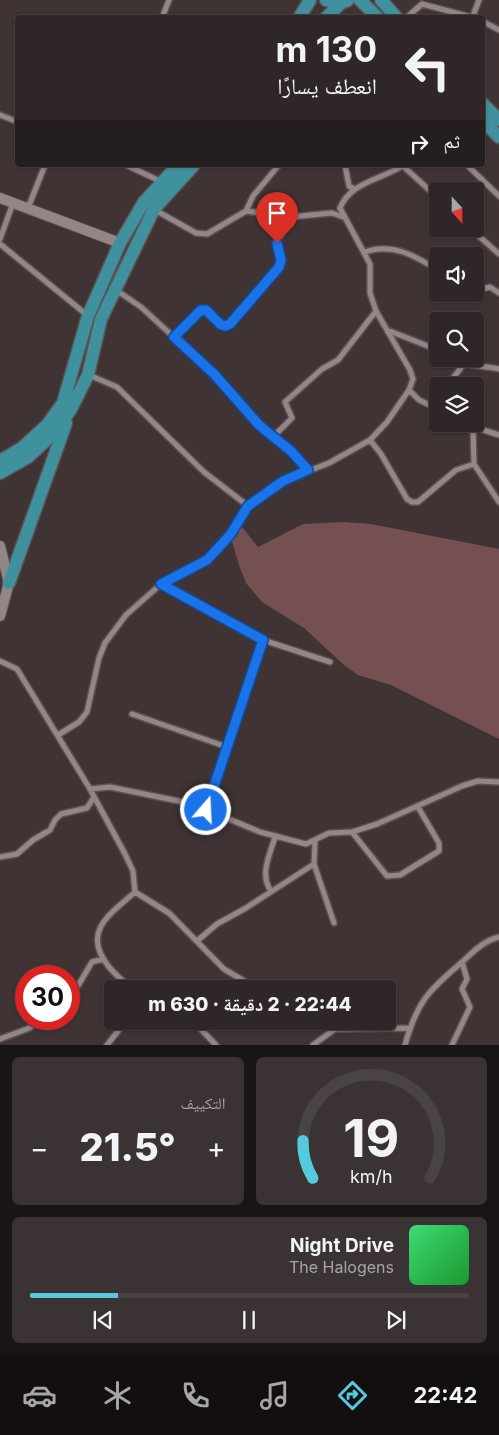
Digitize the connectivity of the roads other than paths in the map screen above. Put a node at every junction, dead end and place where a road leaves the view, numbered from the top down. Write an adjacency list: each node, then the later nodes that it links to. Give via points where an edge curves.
1 (169, 0): 9 (street)
2 (310, 0): 10 (main road)
3 (326, 0): 7 (main road)
4 (360, 0): 12 (main road)
5 (381, 0): 13 (main road)
6 (478, 0): 16 (street)
7 (344, 1): 11 (main road)
8 (421, 2): 14 (street); 15 (street)
9 (163, 15)
10 (301, 15)
11 (329, 15)
12 (375, 15)
13 (394, 15)
14 (409, 15)
15 (467, 15)
16 (474, 15)
17 (485, 23): 18 (street)
18 (499, 30)
19 (485, 106): 21 (main road)
20 (0, 115): 22 (street)
21 (499, 120)
22 (15, 121)
23 (485, 123): 24 (main road)
24 (499, 137)
25 (44, 167): 40 (street)
26 (130, 167): 34 (street)
27 (176, 167): 34 (main road)
28 (192, 167): 41 (main road)
29 (277, 167): 42 (street, via 253,196)
30 (345, 167): 35 (street, via 349,186)
31 (400, 167): 35 (street)
32 (406, 167): 36 (street)
33 (469, 167): 37 (street)
34 (162, 182): 49 (main road, via 144,202)
35 (354, 189): 44 (street, via 340,208)
36 (429, 189)
37 (499, 196)
38 (0, 198): 39 (street)
39 (13, 203): 40 (street); 45 (street)
40 (28, 208): 49 (street)
41 (154, 209): 42 (street, via 196,233 207,234); 54 (main road)
42 (246, 211): 43 (street)
43 (290, 216): 44 (street, via 332,213); 60 (street, via 277,243 281,260 279,267 230,324 220,324 206,310 201,310)
44 (343, 217): 51 (street)
45 (7, 219): 46 (street); 48 (street)
46 (0, 224)
47 (481, 238): 52 (street)
48 (0, 239)
49 (120, 243): 58 (main road)
50 (0, 244): 58 (street)
51 (365, 252): 53 (street, via 378,247 409,253); 57 (street, via 370,264 370,293)
52 (499, 254)
53 (429, 265)
54 (113, 289): 60 (street, via 142,306); 65 (main road, via 100,319)
55 (484, 289): 56 (street, via 490,287)
56 (499, 293)
57 (376, 311): 59 (street); 73 (street, via 338,360 322,369 285,402 292,418)
58 (88, 316): 75 (main road, via 63,403 48,425 22,448)
59 (386, 330): 61 (street); 67 (street, via 413,378)
60 (174, 337): 73 (street, via 214,374 259,425)
61 (429, 347)
62 (484, 365): 64 (street)
63 (461, 367): 66 (street)
64 (499, 369)
65 (88, 375): 69 (main road); 80 (street, via 117,387 204,472)
66 (454, 377)
67 (409, 390): 68 (street); 74 (street)
68 (429, 404)
69 (71, 409): 78 (main road, via 54,433 28,457); 82 (main road)
70 (484, 431): 72 (street)
71 (473, 432): 76 (street)
72 (499, 435)
73 (274, 436): 77 (street)
74 (370, 440): 76 (street, via 412,502 418,502 456,470); 77 (street, via 329,463)
75 (0, 461)
76 (474, 464): 79 (street)
77 (308, 470): 80 (street, via 283,481)
78 (0, 473)
79 (499, 502)
80 (248, 506): 83 (street, via 219,550 207,560)
81 (0, 546): 82 (street)
82 (5, 584): 84 (street)
83 (161, 584): 85 (street); 89 (street, via 126,615 105,643 87,712 79,722)
84 (0, 616)
85 (263, 640): 87 (street); 90 (street)
86 (0, 661): 89 (street, via 17,670)
87 (330, 662)
88 (132, 714): 90 (street)
89 (58, 735): 92 (street)
90 (228, 747): 95 (street)
91 (499, 782): 94 (street, via 478,781)
92 (90, 789): 93 (street); 95 (street, via 110,787 193,804)
93 (94, 797): 99 (street, via 87,808 61,814 50,830 17,854); 102 (street, via 129,862)
94 (418, 807): 96 (street); 96 (street, via 439,843 439,851 396,877 387,876)
95 (206, 810): 97 (street)
96 (352, 832): 98 (street, via 329,833)
97 (275, 837): 98 (street, via 306,844); 101 (street, via 264,873)
98 (314, 842): 100 (street)
99 (0, 857)
100 (314, 864): 101 (street); 103 (street)
101 (272, 891): 105 (street, via 217,924)
102 (135, 892): 105 (street, via 169,912); 106 (street, via 104,919 99,929 96,944)
103 (334, 923)
104 (499, 937): 107 (street, via 476,948)
105 (197, 942): 109 (street, via 224,969)
106 (103, 959): 108 (street); 110 (street, via 92,962)
107 (462, 962): 112 (street, via 427,994 417,1008); 118 (street, via 466,979 462,989 470,1008)
108 (122, 980)
109 (243, 980)
110 (80, 982)
111 (396, 1028): 112 (street)
112 (410, 1028): 122 (street)
113 (25, 1030): 117 (street)
114 (119, 1030): 119 (street)
115 (202, 1030): 120 (street)
116 (334, 1030): 121 (street)
117 (0, 1038)
118 (452, 1043): 123 (street)
119 (107, 1045)
120 (216, 1045)
121 (313, 1045)
122 (405, 1045)
123 (457, 1045)

